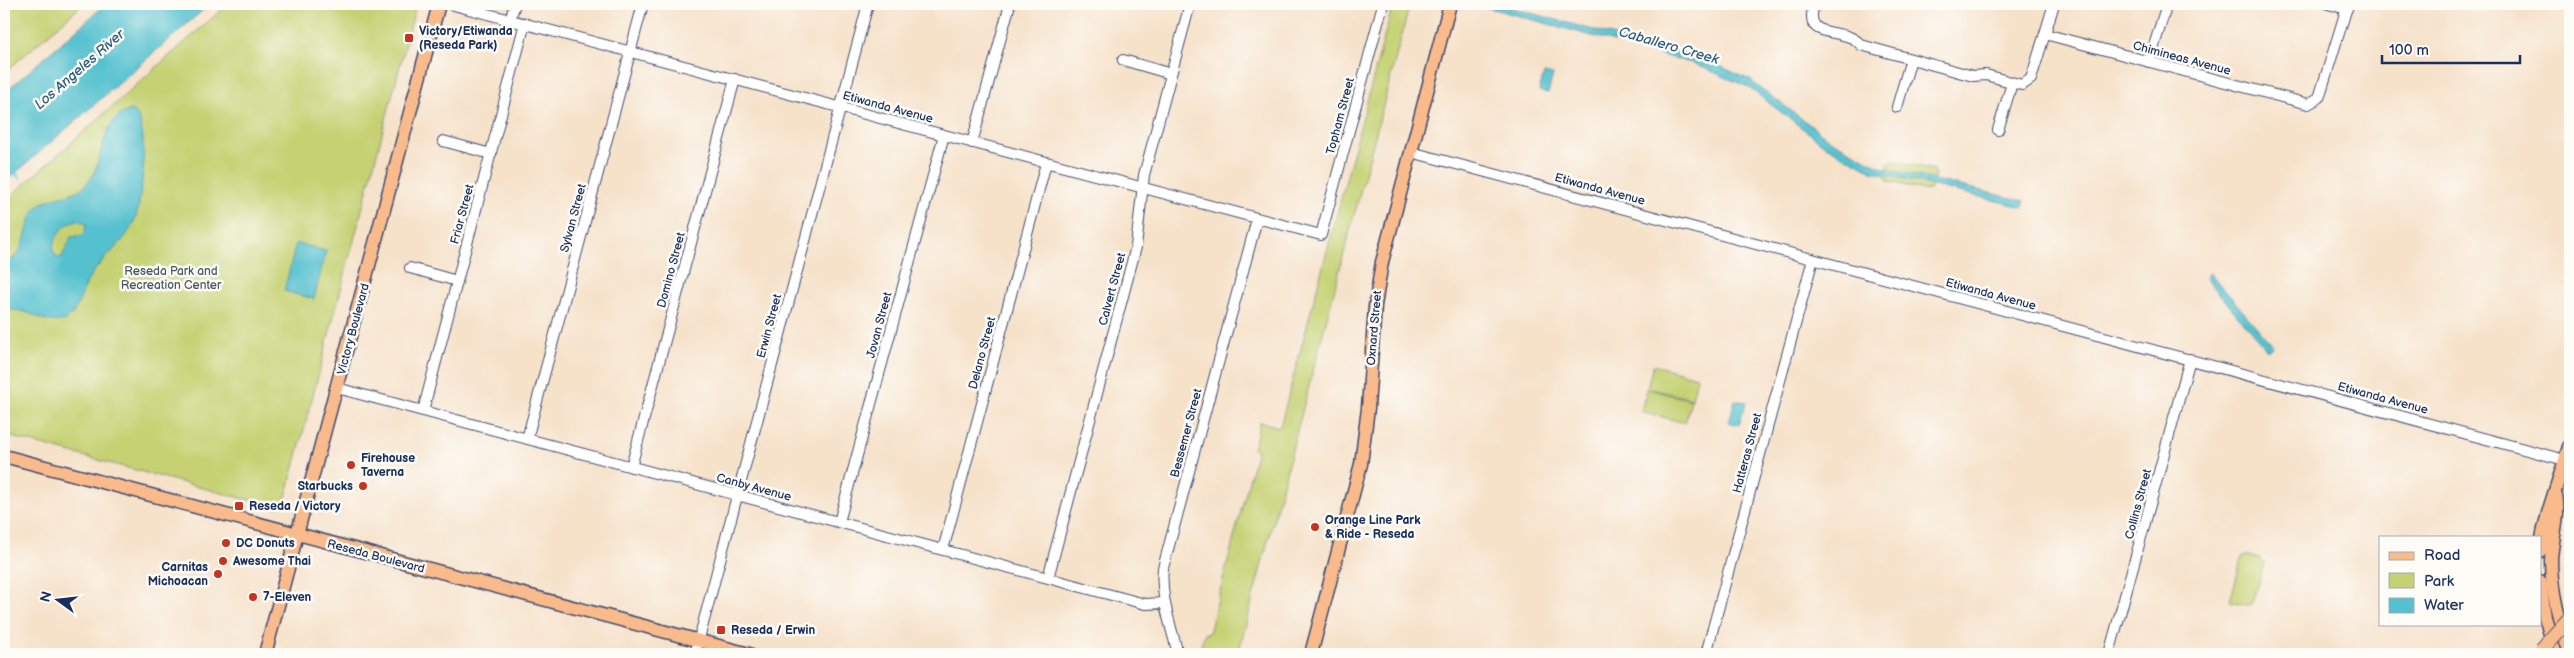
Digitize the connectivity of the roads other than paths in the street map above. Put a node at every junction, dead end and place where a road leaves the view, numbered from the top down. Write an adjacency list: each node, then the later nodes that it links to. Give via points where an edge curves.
1 (439, 4): 41 (main road, Victory Boulevard)
2 (450, 4): 15 (street, Etiwanda Avenue)
3 (515, 4): 15 (street)
4 (642, 4): 18 (street, Sylvan Street)
5 (868, 4): 26 (street, Erwin Street)
6 (1010, 4): 30 (street)
7 (1190, 4): 22 (street, Calvert Street)
8 (1383, 4): 36 (street, Topham Street)
9 (1450, 4): 31 (main road, Oxnard Street)
10 (1814, 4): 19 (street, via 1811,23 1818,28 1856,39 1860,45)
11 (2054, 4): 17 (street)
12 (2167, 4): 21 (street)
13 (2328, 4): 14 (street)
14 (2348, 6): 21 (street, Chimineas Avenue, via 2319,98 2312,103 2303,104)
15 (510, 19): 16 (street, Etiwanda Avenue)
16 (525, 23): 18 (street, Etiwanda Avenue); 32 (street, Friar Street)
17 (2045, 34): 21 (street, Chimineas Avenue); 24 (street, via 2028,82 2022,85)
18 (630, 52): 23 (street, Etiwanda Avenue); 43 (street, Sylvan Street)
19 (1911, 59): 24 (street); 25 (street)
20 (1123, 60): 22 (street)
21 (2149, 62)
22 (1171, 74): 34 (street, Calvert Street)
23 (735, 79): 26 (street, Etiwanda Avenue); 47 (street, Domino Street)
24 (2012, 83): 27 (street)
25 (1896, 107)
26 (840, 108): 28 (street, Etiwanda Avenue); 48 (street, Erwin Street)
27 (1998, 130)
28 (944, 135): 30 (street, Etiwanda Avenue); 50 (street, Jovan Street)
29 (444, 141): 32 (street)
30 (972, 143): 33 (street, Etiwanda Avenue)
31 (1411, 152): 37 (street, Etiwanda Avenue); 64 (main road, Oxnard Street, via 1378,285 1366,437 1360,472)
32 (491, 154): 39 (street, Friar Street)
33 (1046, 162): 34 (street, Etiwanda Avenue); 53 (street, Delano Street)
34 (1141, 188): 35 (street, Etiwanda Avenue); 54 (street, Calvert Street, via 1136,247)
35 (1257, 219): 36 (street, Etiwanda Avenue); 56 (street, Bessemer Street, via 1163,568)
36 (1321, 235)
37 (1813, 259): 40 (street, Etiwanda Avenue); 65 (street, Hatteras Street)
38 (410, 268): 39 (street)
39 (457, 282): 42 (street, Friar Street)
40 (2190, 360): 46 (street, Etiwanda Avenue); 66 (street, Collins Street)
41 (337, 388): 42 (street, Canby Avenue); 51 (main road, Victory Boulevard)
42 (423, 411): 43 (street, Canby Avenue)
43 (527, 440): 47 (street, Canby Avenue)
44 (2570, 443): 46 (main road)
45 (4, 456): 51 (main road, Reseda Boulevard)
46 (2565, 460): 49 (main road)
47 (631, 468): 48 (street, Canby Avenue)
48 (737, 495): 50 (street, Canby Avenue); 58 (street, Erwin Street)
49 (2556, 495): 52 (main road, via 2548,509); 68 (main road, via 2558,511 2551,558 2553,595)
50 (839, 522): 53 (street, Canby Avenue)
51 (297, 534): 58 (main road, Reseda Boulevard); 60 (main road, Victory Boulevard)
52 (2542, 540)
53 (943, 550): 54 (street, Canby Avenue)
54 (1048, 578): 56 (street, Canby Avenue, via 1144,604)
55 (2542, 593): 67 (main road)
56 (1165, 603): 63 (street, Bessemer Street)
57 (2570, 618): 59 (highway, bridge)
58 (698, 641): 61 (street, Erwin Street); 62 (main road, Reseda Boulevard)
59 (2542, 649)
60 (265, 654)
61 (695, 654)
62 (749, 654)
63 (1178, 654)
64 (1311, 654)
65 (1706, 654)
66 (2109, 654)
67 (2556, 654)
68 (2570, 654)

